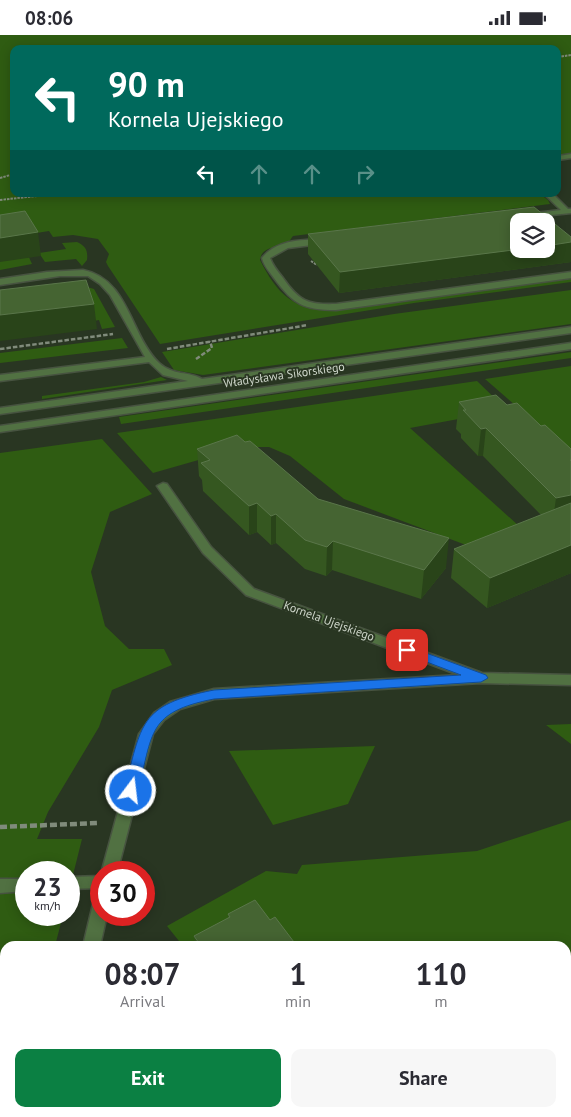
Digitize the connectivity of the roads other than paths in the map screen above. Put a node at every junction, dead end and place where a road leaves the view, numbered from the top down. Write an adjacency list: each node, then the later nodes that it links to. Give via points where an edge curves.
1 (552, 197): 2 (street)
2 (568, 211): 3 (street)
3 (553, 213)
4 (339, 239): 5 (street, via 284,246 270,252 266,261 293,298 322,307)
5 (571, 275)
6 (0, 283): 9 (street, via 55,273 90,274 110,288)
7 (571, 330): 11 (street, Władysława Sikorskiego)
8 (571, 346): 13 (street, Władysława Sikorskiego)
9 (152, 359): 10 (street); 11 (street, via 166,373)
10 (0, 379)
11 (210, 382): 12 (street, Władysława Sikorskiego)
12 (0, 411)
13 (0, 429)
14 (162, 485): 15 (street, Kornela Ujejskiego, via 207,550 250,592)
15 (481, 678): 16 (street, Kornela Ujejskiego); 17 (street, via 214,694 188,699 171,707 153,720 150,727)
16 (571, 680)
17 (113, 861)
18 (15, 885): 19 (street)
19 (0, 886)
20 (96, 926): 21 (street)
21 (92, 941)

